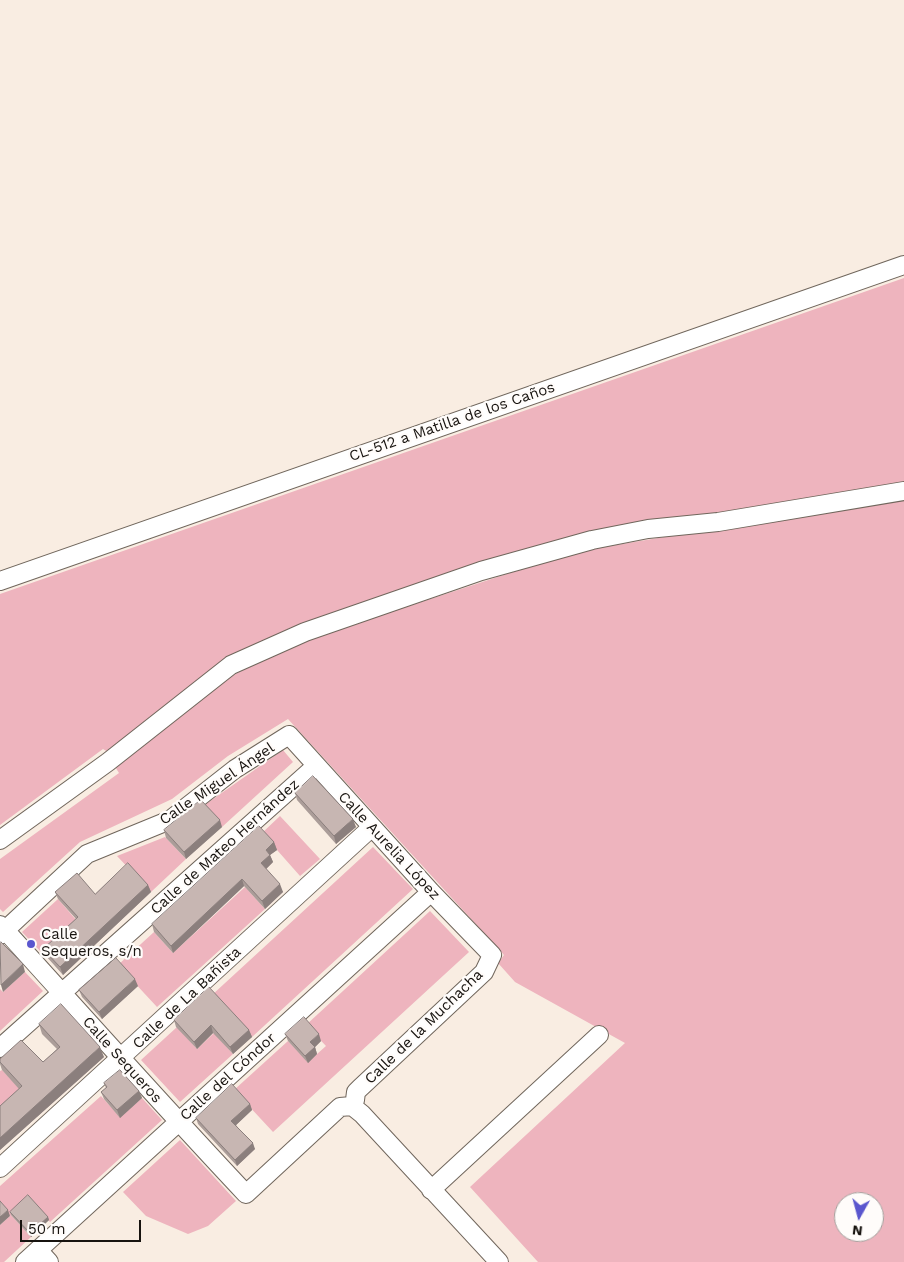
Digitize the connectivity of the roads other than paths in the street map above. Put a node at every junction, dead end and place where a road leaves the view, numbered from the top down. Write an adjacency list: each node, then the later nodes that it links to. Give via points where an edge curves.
1 (904, 265): 3 (street, CL-512 a Matilla de los Caños)
2 (904, 491): 7 (street, via 592,540 481,571 305,632 231,665 108,762)
3 (0, 581)
4 (289, 735): 5 (street, Calle Aurelia López); 9 (street, Calle Miguel Ángel, via 235,769 170,820 87,854)
5 (316, 766): 6 (street, Calle Aurelia López); 11 (street, Calle de Mateo Hernández)
6 (372, 827): 8 (street, Calle Aurelia López); 14 (street, Calle de La Bañista)
7 (0, 840)
8 (431, 892): 10 (street, Calle Aurelia López); 16 (street, Calle del Cóndor)
9 (2, 930): 11 (street, Calle Sequeros)
10 (492, 955): 15 (street, Calle de la Muchacha, via 484,972 356,1092)
11 (61, 992): 13 (street, Calle de Mateo Hernández); 14 (street, Calle Sequeros)
12 (599, 1035): 18 (street)
13 (0, 1048)
14 (122, 1058): 16 (street, Calle Sequeros); 17 (street, Calle de La Bañista)
15 (352, 1106): 16 (street, Calle Sequeros, via 340,1107 246,1194); 18 (street)
16 (178, 1122): 19 (street, Calle del Cóndor)
17 (0, 1168)
18 (431, 1190): 21 (street)
19 (44, 1256): 20 (street, Calle del Cóndor)
20 (25, 1262)
21 (499, 1262)

